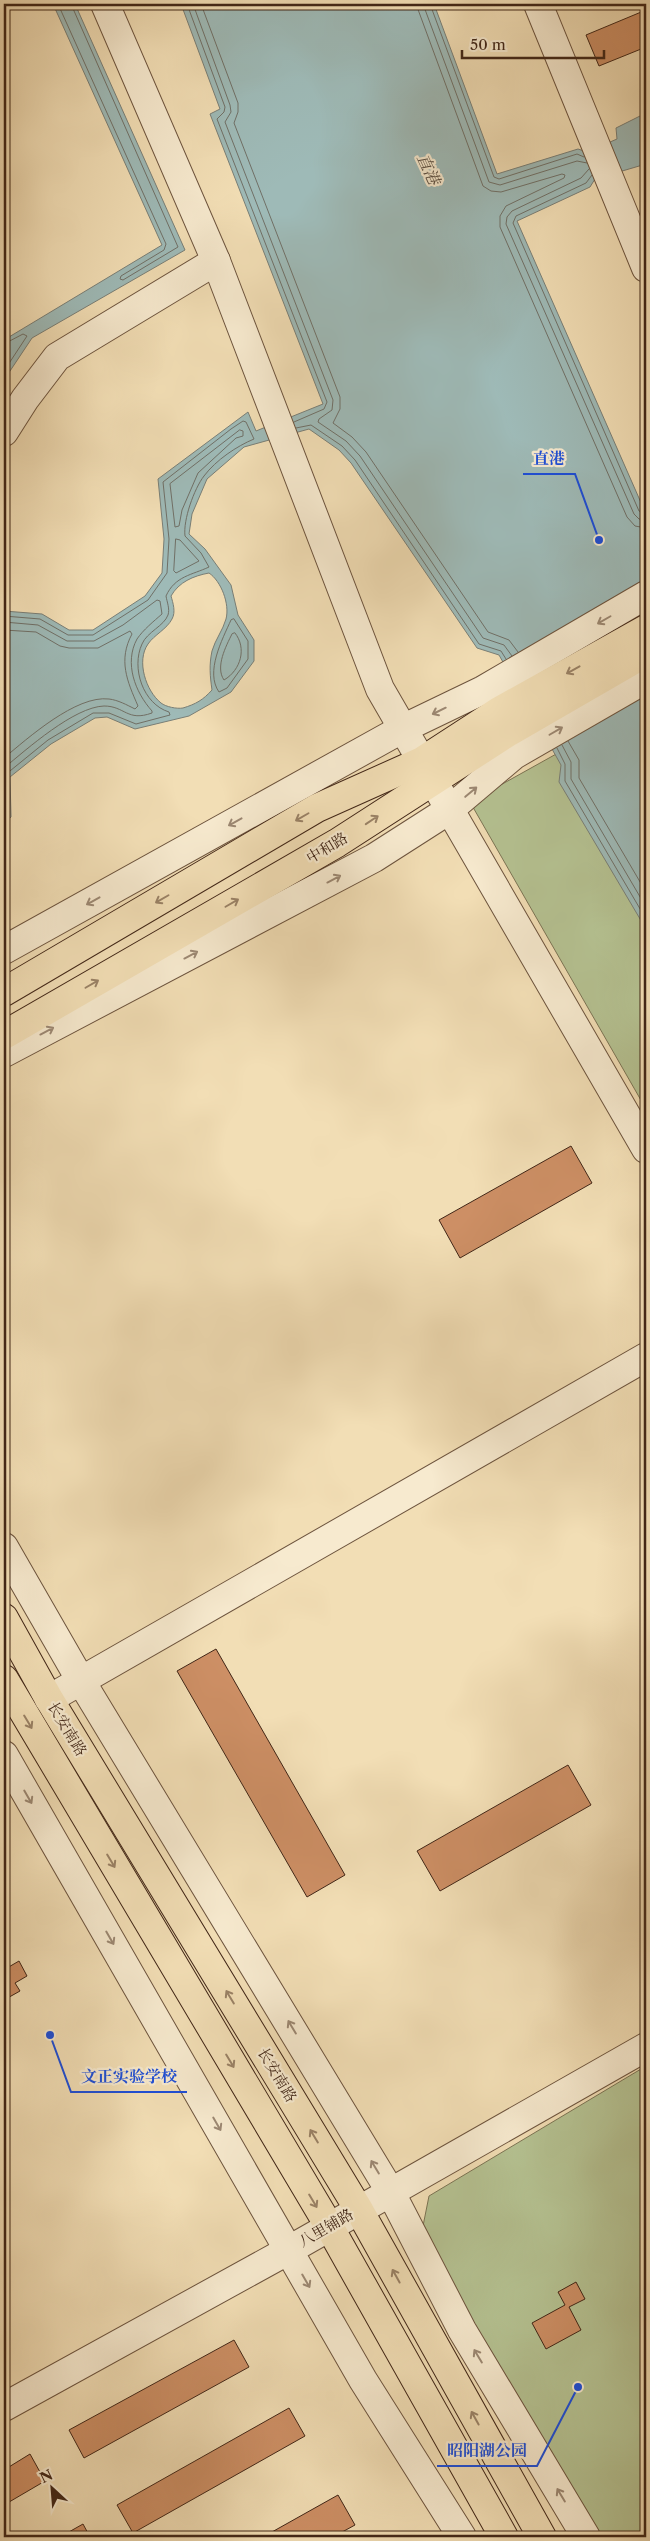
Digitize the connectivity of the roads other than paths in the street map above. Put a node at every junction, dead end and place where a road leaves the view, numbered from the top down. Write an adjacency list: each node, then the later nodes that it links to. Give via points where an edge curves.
1 (105, 4): 3 (street)
2 (538, 4): 4 (street)
3 (216, 260): 5 (street, via 57,358); 10 (street, via 380,689)
4 (646, 268)
5 (4, 432)
6 (646, 595): 10 (street, one-way to 10, via 483,690)
7 (646, 629): 11 (main road, 中和路, one-way to 11)
8 (646, 653): 11 (main road, 中和路)
9 (646, 679): 11 (street, one-way to 9)
10 (402, 729): 12 (street); 14 (street, one-way to 14)
11 (507, 733): 12 (main road, 中和路); 13 (street, one-way to 11)
12 (427, 770): 13 (street); 15 (main road, 中和路, one-way to 15, via 317,808); 16 (main road, 中和路, one-way to 12, via 338,843)
13 (449, 810): 17 (street, one-way to 13, via 374,858); 18 (street)
14 (4, 950)
15 (4, 992)
16 (4, 1035)
17 (4, 1053)
18 (646, 1149)
19 (646, 1357): 23 (street)
20 (4, 1548): 23 (street)
21 (4, 1618): 24 (main road, 长安南路)
22 (4, 1679): 29 (main road, 长安南路, one-way to 29)
23 (81, 1681): 24 (street); 27 (street, one-way to 23)
24 (49, 1699): 28 (main road, 长安南路, one-way to 24)
25 (4, 1755): 30 (street, one-way to 30)
26 (646, 2047): 27 (street, 八里铺路)
27 (390, 2191): 28 (street, 八里铺路); 35 (street, one-way to 27, via 462,2330)
28 (359, 2210): 29 (street, 八里铺路); 34 (main road, 长安南路, one-way to 28)
29 (328, 2226): 30 (street, 八里铺路); 33 (main road, 长安南路)
30 (289, 2250): 31 (street, 八里铺路); 32 (street, one-way to 32, via 363,2380)
31 (4, 2407)
32 (462, 2537)
33 (504, 2537)
34 (542, 2537)
35 (586, 2537)

